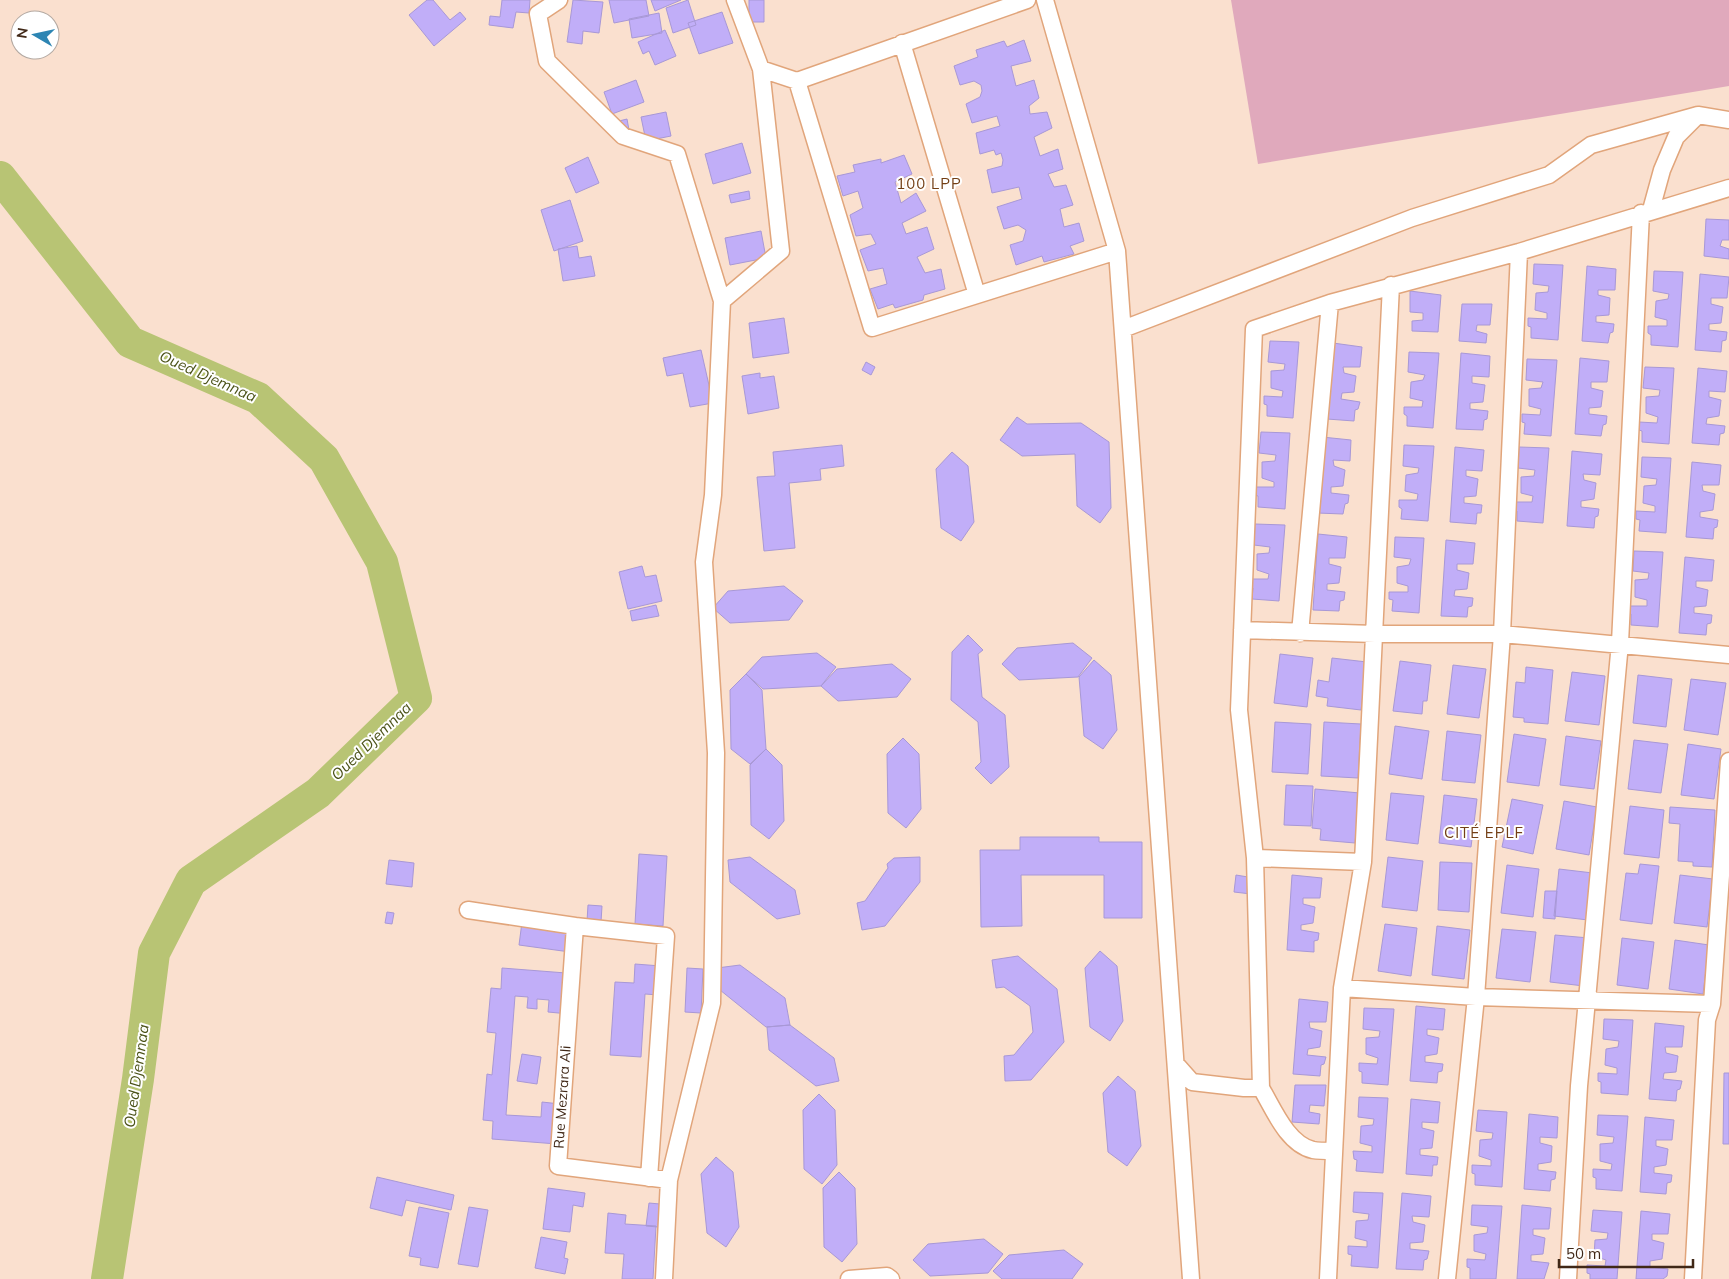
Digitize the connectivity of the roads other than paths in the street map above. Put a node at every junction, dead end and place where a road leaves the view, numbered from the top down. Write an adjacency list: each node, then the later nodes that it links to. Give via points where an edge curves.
1 (559, 0): 16 (street, via 538,14 547,61 622,136 677,154)
2 (735, 0): 6 (street)
3 (1027, 0): 5 (street)
4 (1045, 0): 12 (street)
5 (902, 42): 7 (street); 15 (street)
6 (761, 69): 7 (street); 16 (street, via 781,251)
7 (797, 80): 15 (street, via 872,328)
8 (1698, 115): 9 (street); 11 (street, via 1676,137); 18 (street, via 1591,145 1549,175 1412,218)
9 (1729, 120)
10 (1729, 188): 11 (street)
11 (1646, 212): 13 (street); 23 (street)
12 (1117, 251): 15 (street); 18 (street)
13 (1519, 252): 14 (street); 22 (street)
14 (1391, 285): 17 (street); 21 (street)
15 (977, 295)
16 (722, 301): 38 (street, via 713,495 704,562 716,753 712,1003)
17 (1330, 303): 19 (street, via 1254,329); 20 (street)
18 (1123, 329): 34 (street)
19 (1242, 630): 20 (street); 26 (street, via 1239,710)
20 (1300, 633): 21 (street)
21 (1375, 634): 22 (street); 27 (street)
22 (1502, 634): 23 (street); 31 (street)
23 (1620, 643): 24 (street); 32 (street)
24 (1729, 655)
25 (1729, 761): 33 (street)
26 (1255, 858): 27 (street); 35 (street)
27 (1363, 862): 30 (street)
28 (468, 910): 29 (street)
29 (575, 926): 37 (street, Rue Mezrara Ali, via 558,1166); 37 (street, via 666,936)
30 (1342, 988): 31 (street); 36 (street)
31 (1476, 997): 32 (street); 44 (street)
32 (1588, 1000): 33 (street); 45 (street, via 1579,1086)
33 (1712, 1004): 46 (street, via 1707,1020)
34 (1176, 1064): 35 (street, via 1192,1082); 42 (street)
35 (1260, 1088): 36 (street, via 1291,1137 1304,1147)
36 (1333, 1151): 43 (street)
37 (649, 1178): 38 (street, Rue Mezrara Ali)
38 (669, 1180): 39 (street)
39 (664, 1279)
40 (848, 1279): 41 (street, via 887,1276)
41 (891, 1279)
42 (1191, 1279)
43 (1328, 1279)
44 (1447, 1279)
45 (1568, 1279)
46 (1692, 1279)

